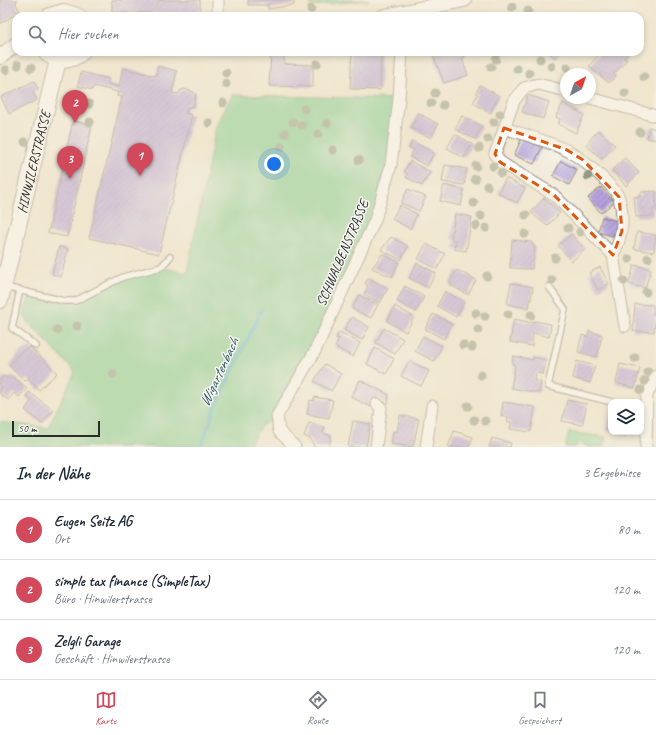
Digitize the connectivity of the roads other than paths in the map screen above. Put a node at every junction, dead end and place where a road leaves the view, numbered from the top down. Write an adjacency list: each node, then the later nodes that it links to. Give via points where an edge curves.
1 (218, 0): 5 (street)
2 (464, 0): 6 (street)
3 (74, 10): 4 (main road)
4 (63, 12)
5 (218, 12)
6 (408, 12)
7 (12, 47): 11 (street)
8 (52, 56): 9 (main road, via 71,59); 20 (main road, HINWILERSTRASSE)
9 (76, 56)
10 (402, 56): 28 (street, SCHWALBENSTRASSE, via 391,165 375,220 315,351 277,416 279,431)
11 (0, 57)
12 (560, 90): 15 (street, via 538,84 524,88 514,101)
13 (596, 100): 14 (street)
14 (656, 116)
15 (504, 128): 16 (street, via 494,154 500,162 554,195); 16 (street, via 567,150 609,185 619,197 622,231)
16 (612, 255): 21 (street)
17 (170, 257): 19 (lane, HINWILERSTRASSE, via 161,267 123,278 75,300 64,301)
18 (549, 288): 24 (lane, via 565,309 548,386)
19 (20, 290): 20 (lane, HINWILERSTRASSE); 22 (lane, via 12,328)
20 (2, 293)
21 (625, 326)
22 (36, 346)
23 (656, 376): 27 (street, via 647,395)
24 (608, 401)
25 (377, 404): 29 (street, via 381,408)
26 (432, 406): 30 (street)
27 (644, 410): 31 (street)
28 (295, 447)
29 (376, 447)
30 (426, 447)
31 (646, 447)

